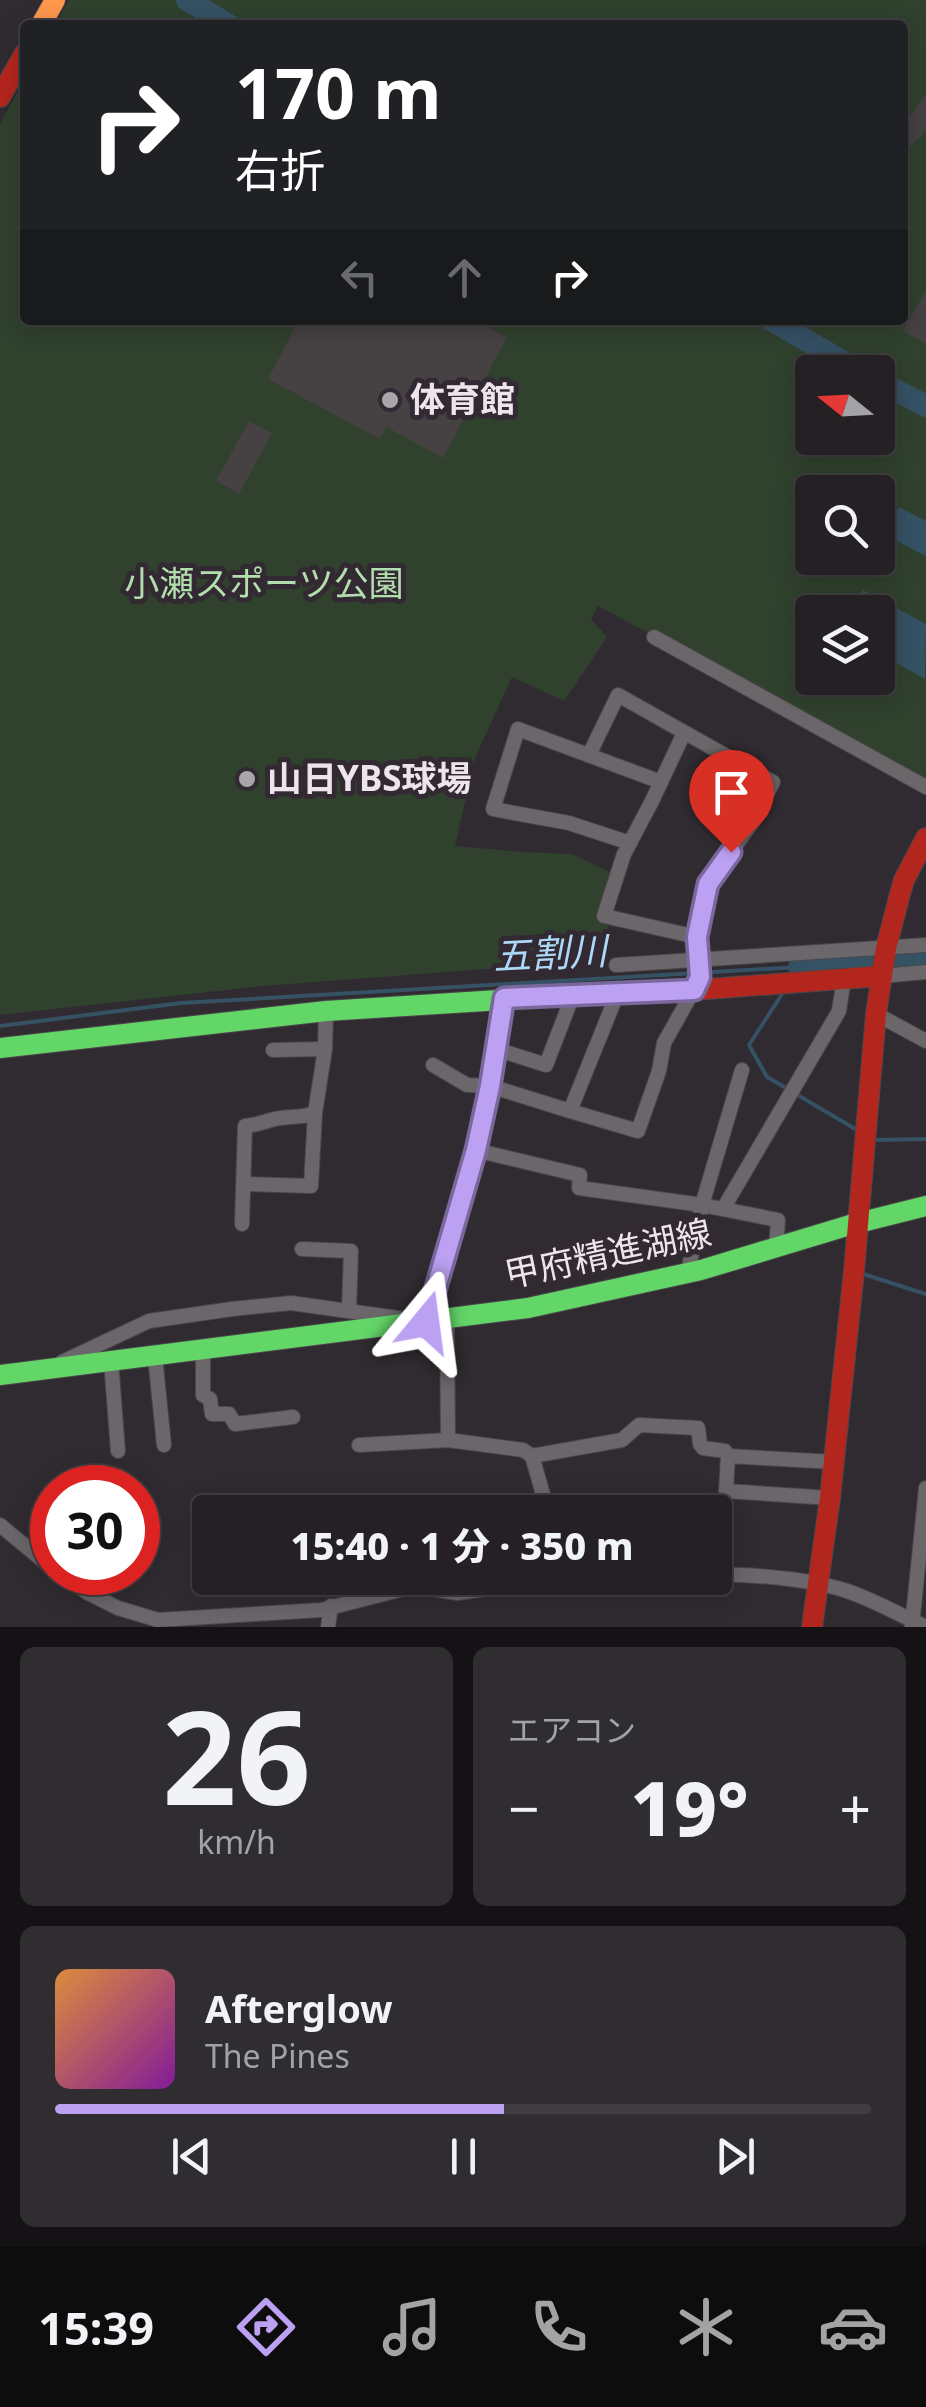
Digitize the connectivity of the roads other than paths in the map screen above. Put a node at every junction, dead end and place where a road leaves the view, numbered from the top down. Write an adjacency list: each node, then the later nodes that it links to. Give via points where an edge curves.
1 (20, 62): 2 (street)
2 (0, 97)
3 (654, 636): 7 (street)
4 (684, 733): 5 (street, via 618,694); 6 (street); 10 (street, via 774,782 708,884)
5 (589, 755): 6 (street); 9 (street, via 518,729 493,809)
6 (661, 782): 9 (street)
7 (926, 787)
8 (926, 838): 12 (street, via 904,880)
9 (630, 843): 10 (street, via 604,916)
10 (697, 937): 15 (street)
11 (926, 945): 12 (street)
12 (884, 962): 14 (street); 15 (street); 16 (street); 21 (street)
13 (616, 965): 15 (street)
14 (926, 972)
15 (698, 973): 16 (street, via 789,982); 17 (street); 30 (street, via 664,1043 638,1131)
16 (844, 978): 36 (street, via 839,1012)
17 (618, 992): 18 (street); 30 (street)
18 (574, 995): 19 (street); 26 (street, via 546,1065)
19 (504, 998): 20 (street); 26 (street)
20 (326, 1011): 23 (street); 24 (street)
21 (876, 1014): 22 (street); 38 (street)
22 (926, 1041)
23 (0, 1048)
24 (325, 1049): 25 (street); 31 (street)
25 (273, 1050)
26 (496, 1050): 29 (street)
27 (433, 1065): 29 (street, via 468,1085)
28 (742, 1070): 34 (street)
29 (490, 1086): 30 (street); 32 (street)
30 (570, 1111)
31 (314, 1113): 33 (street, via 245,1126); 33 (street, via 312,1186)
32 (476, 1150): 34 (street, via 580,1175 579,1188); 43 (street)
33 (244, 1184): 37 (street)
34 (702, 1205): 36 (street); 41 (street)
35 (926, 1206): 38 (street, 甲府精進湖線)
36 (723, 1209): 40 (street, via 778,1220)
37 (242, 1224)
38 (858, 1224): 40 (street, 甲府精進湖線); 56 (street)
39 (302, 1248): 42 (street, via 351,1251)
40 (776, 1248): 41 (street, 甲府精進湖線)
41 (688, 1272): 43 (street, 甲府精進湖線)
42 (349, 1310): 43 (street); 47 (street, via 291,1303 149,1321)
43 (436, 1321): 44 (street, 甲府精進湖線); 50 (street)
44 (203, 1350): 45 (street, 甲府精進湖線); 49 (street, via 203,1394 212,1414 230,1414 235,1424)
45 (155, 1356): 46 (street, 甲府精進湖線); 51 (street)
46 (111, 1361): 47 (street, 甲府精進湖線); 53 (street)
47 (46, 1370): 48 (street, 甲府精進湖線)
48 (0, 1375)
49 (294, 1417)
50 (448, 1440): 52 (street); 54 (street)
51 (164, 1445)
52 (359, 1446)
53 (118, 1451)
54 (532, 1456): 55 (street, via 622,1440 639,1425 698,1428 703,1448); 58 (street)
55 (728, 1456): 56 (street); 59 (street, via 726,1492)
56 (834, 1462): 59 (street)
57 (926, 1488): 68 (street)
58 (543, 1495)
59 (830, 1498): 63 (street)
60 (0, 1525): 61 (street)
61 (30, 1550)
62 (732, 1575): 63 (street)
63 (817, 1584): 68 (street); 70 (street)
64 (94, 1595): 67 (street)
65 (377, 1595): 66 (street)
66 (331, 1606): 67 (street); 69 (street)
67 (153, 1624)
68 (917, 1625)
69 (328, 1627)
70 (812, 1627)

